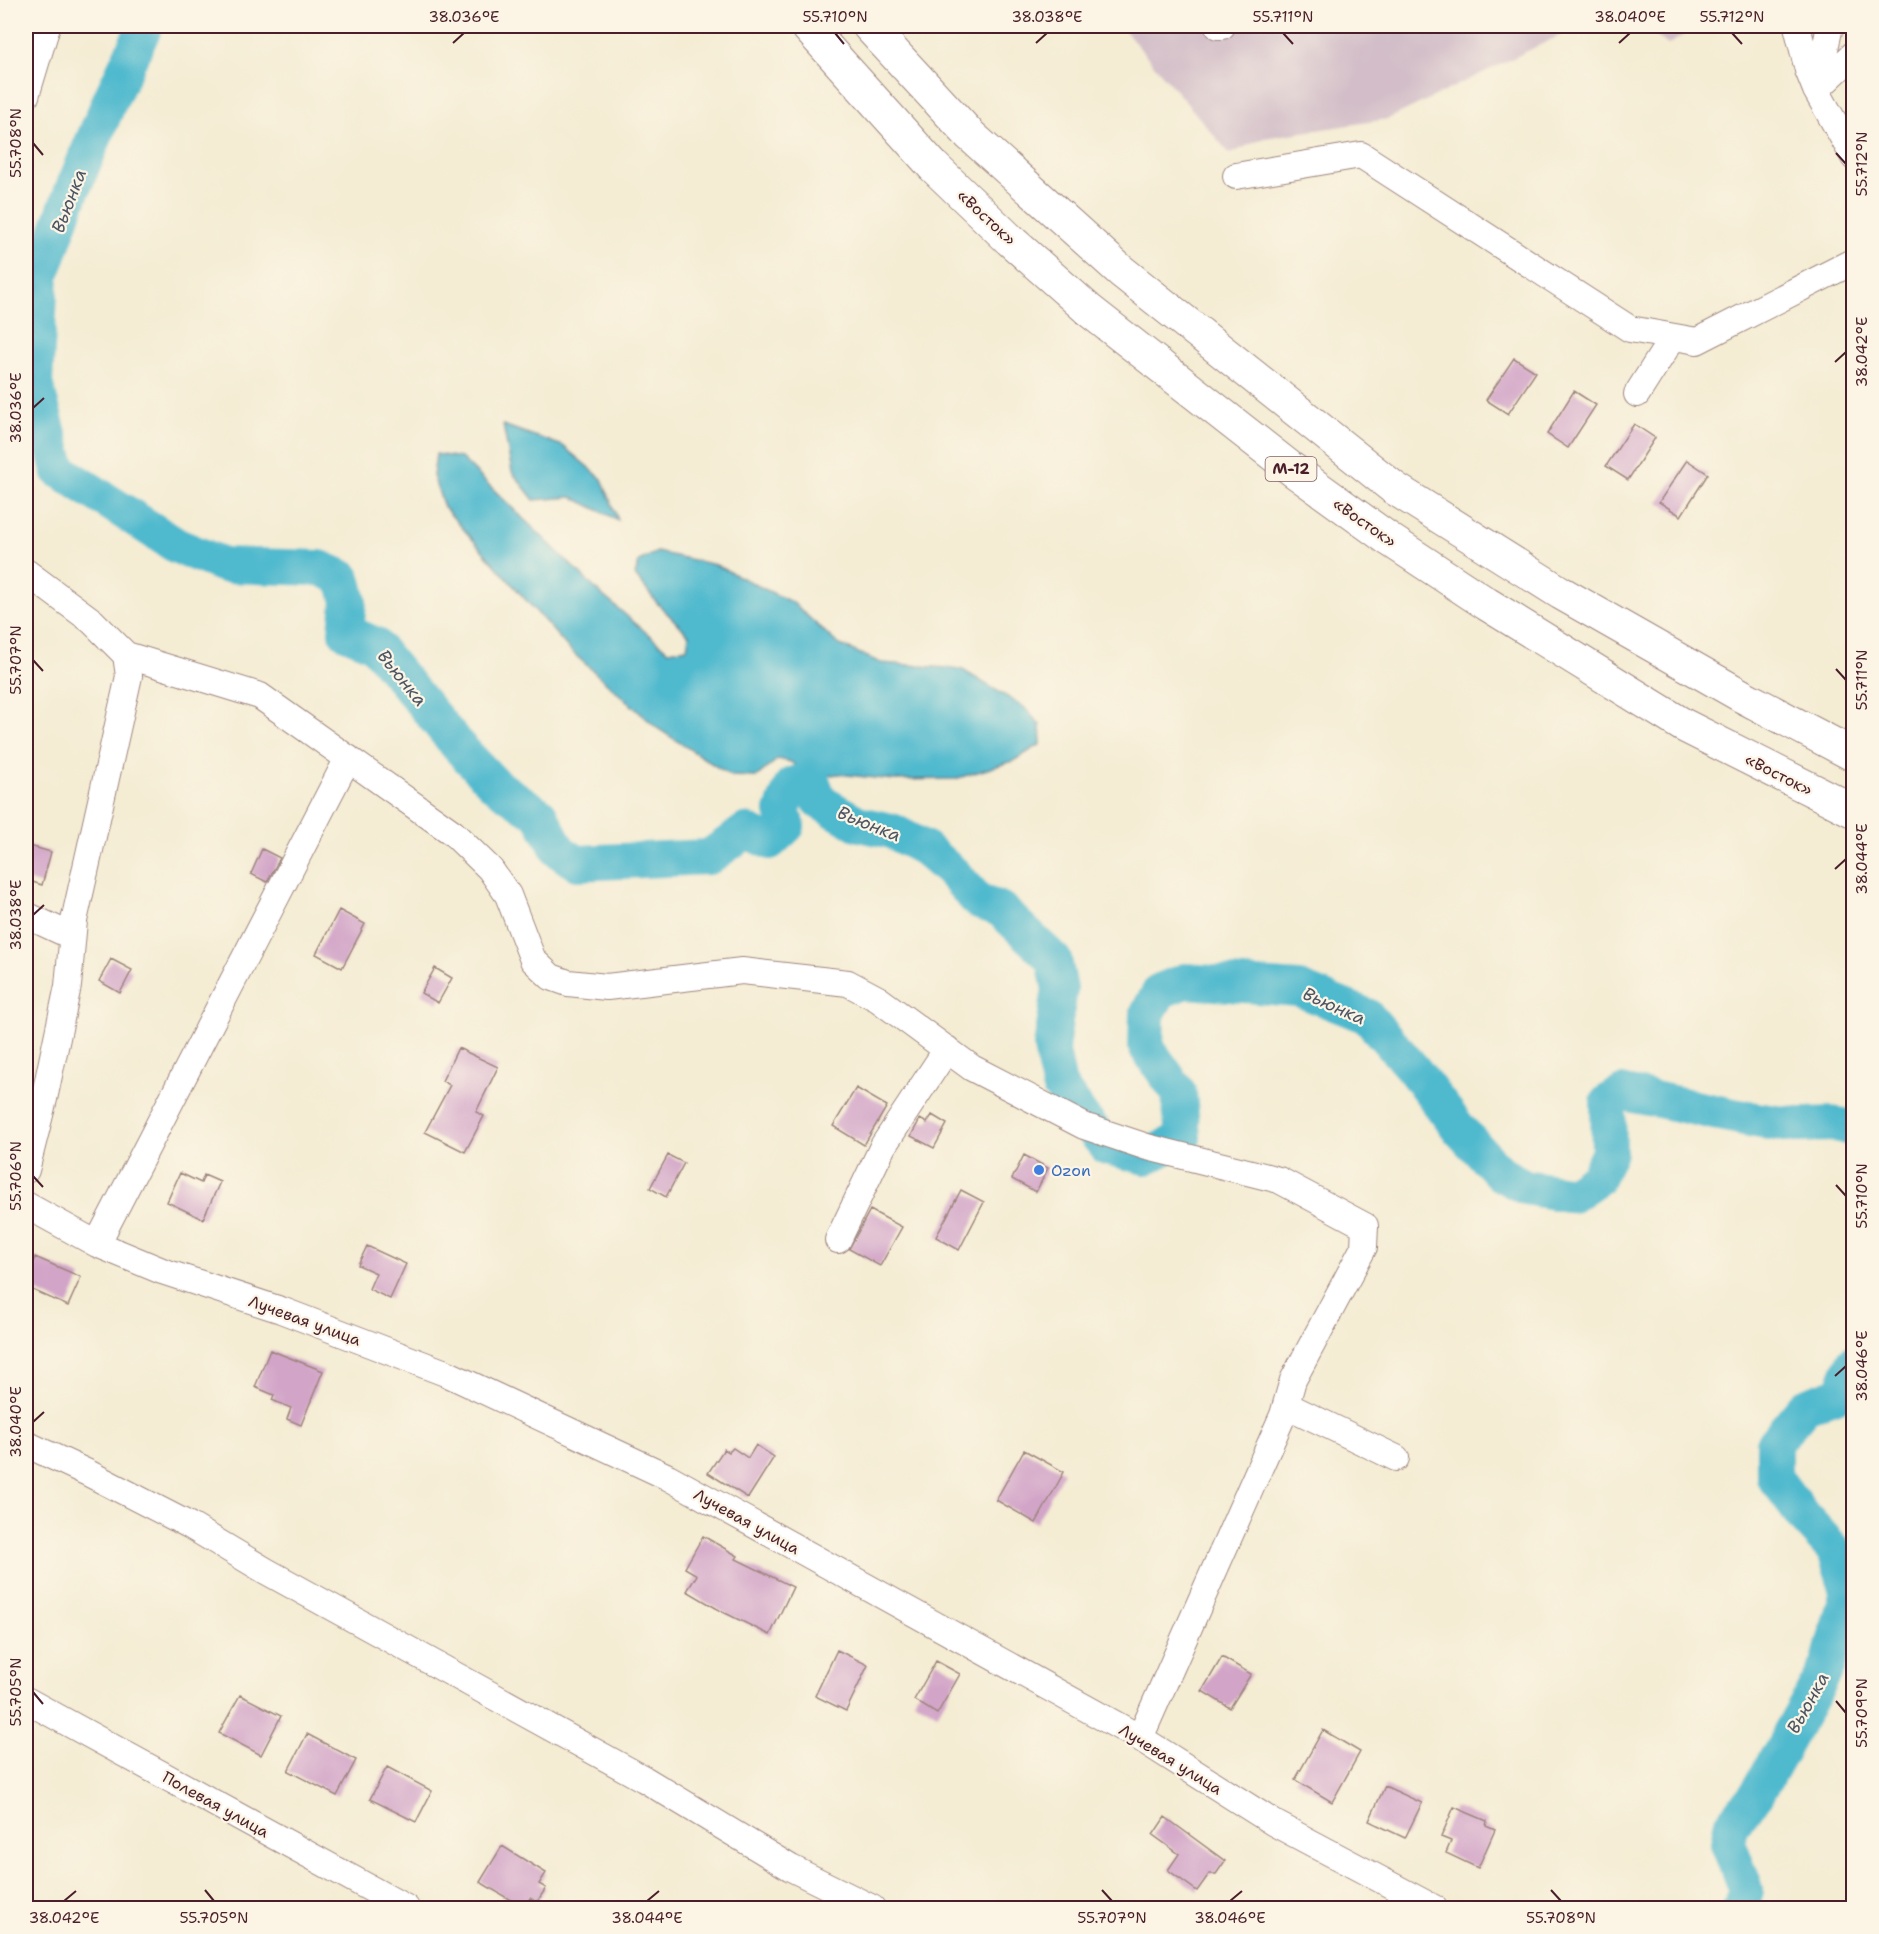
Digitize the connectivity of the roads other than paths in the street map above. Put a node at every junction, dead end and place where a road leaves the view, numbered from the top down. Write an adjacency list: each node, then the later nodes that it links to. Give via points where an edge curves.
1 (47, 26): 8 (street)
2 (807, 26): 18 (highway, «Восток» / М-12, via 933,166 1010,240 1090,311 1293,470 1487,604 1683,725)
3 (869, 26): 16 (highway, М-12, via 970,135 1121,271 1394,488 1561,593)
4 (1797, 26): 7 (street)
5 (1830, 26): 7 (street)
6 (1854, 54): 7 (street)
7 (1816, 90): 9 (street)
8 (26, 96)
9 (1854, 157)
10 (1236, 176): 12 (street, via 1361,155 1630,329)
11 (1854, 261): 12 (street, via 1697,341)
12 (1673, 337): 13 (street)
13 (1637, 394)
14 (26, 573): 15 (street, via 92,621)
15 (126, 655): 17 (street, via 260,696); 20 (street, via 129,676)
16 (1854, 755)
17 (348, 758): 21 (street, via 453,832 490,869 508,895 532,960 551,977 607,987 742,971 848,983 878,999); 25 (street)
18 (1854, 811)
19 (26, 915): 20 (street)
20 (71, 936): 22 (street, via 68,986)
21 (947, 1049): 24 (street, via 883,1146); 26 (street, via 972,1068 1084,1126 1147,1147 1279,1180 1365,1226 1364,1247 1293,1380)
22 (26, 1170)
23 (26, 1204): 25 (street, Лучевая улица)
24 (838, 1240)
25 (97, 1244): 30 (street, Лучевая улица, via 448,1374 658,1473)
26 (1286, 1405): 28 (street); 30 (street)
27 (26, 1444): 32 (street, via 189,1525 644,1779 791,1868)
28 (1396, 1458)
29 (26, 1700): 31 (street, Полевая улица)
30 (1140, 1738): 33 (street, Лучевая улица, via 1274,1823)
31 (406, 1908)
32 (872, 1908)
33 (1434, 1908)

